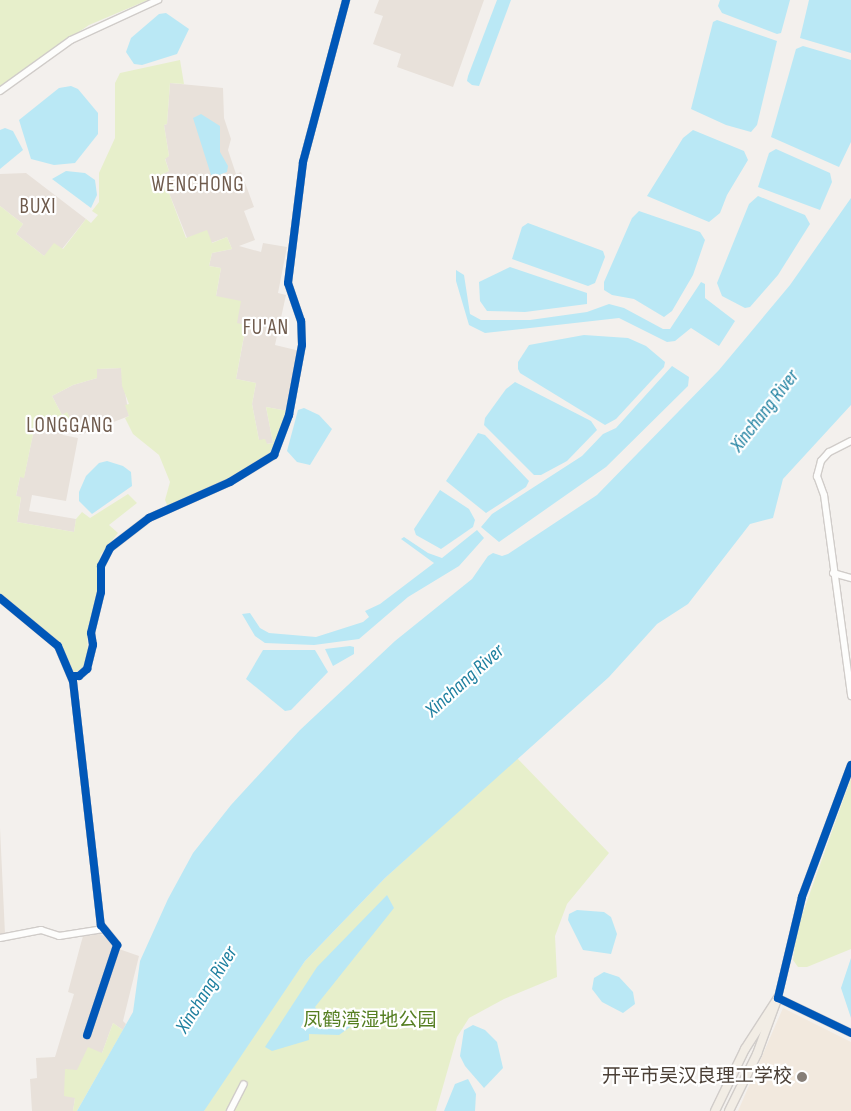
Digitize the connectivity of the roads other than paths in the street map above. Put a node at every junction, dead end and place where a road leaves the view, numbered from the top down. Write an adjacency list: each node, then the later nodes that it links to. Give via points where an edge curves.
1 (158, 0): 3 (street, via 71,40)
2 (346, 0): 8 (street, via 303,162 288,283 301,321 302,345 289,415 274,455 230,482 149,518 110,548 101,566 101,592 91,633 93,645 87,669 79,676)
3 (0, 91)
4 (851, 440): 5 (street, via 829,452 818,473 824,494)
5 (833, 573): 6 (street); 9 (street)
6 (851, 578)
7 (0, 598): 8 (street, via 58,646 65,668)
8 (72, 676): 11 (street)
9 (851, 696)
10 (851, 765): 13 (street, via 802,896)
11 (102, 929): 12 (street, via 59,936 41,930); 15 (street, via 116,946)
12 (0, 938)
13 (778, 998): 14 (street); 18 (main road, via 745,1048); 19 (main road, via 757,1054)
14 (851, 1033)
15 (87, 1035)
16 (244, 1084): 17 (street)
17 (230, 1111)
18 (715, 1111)
19 (729, 1111)

